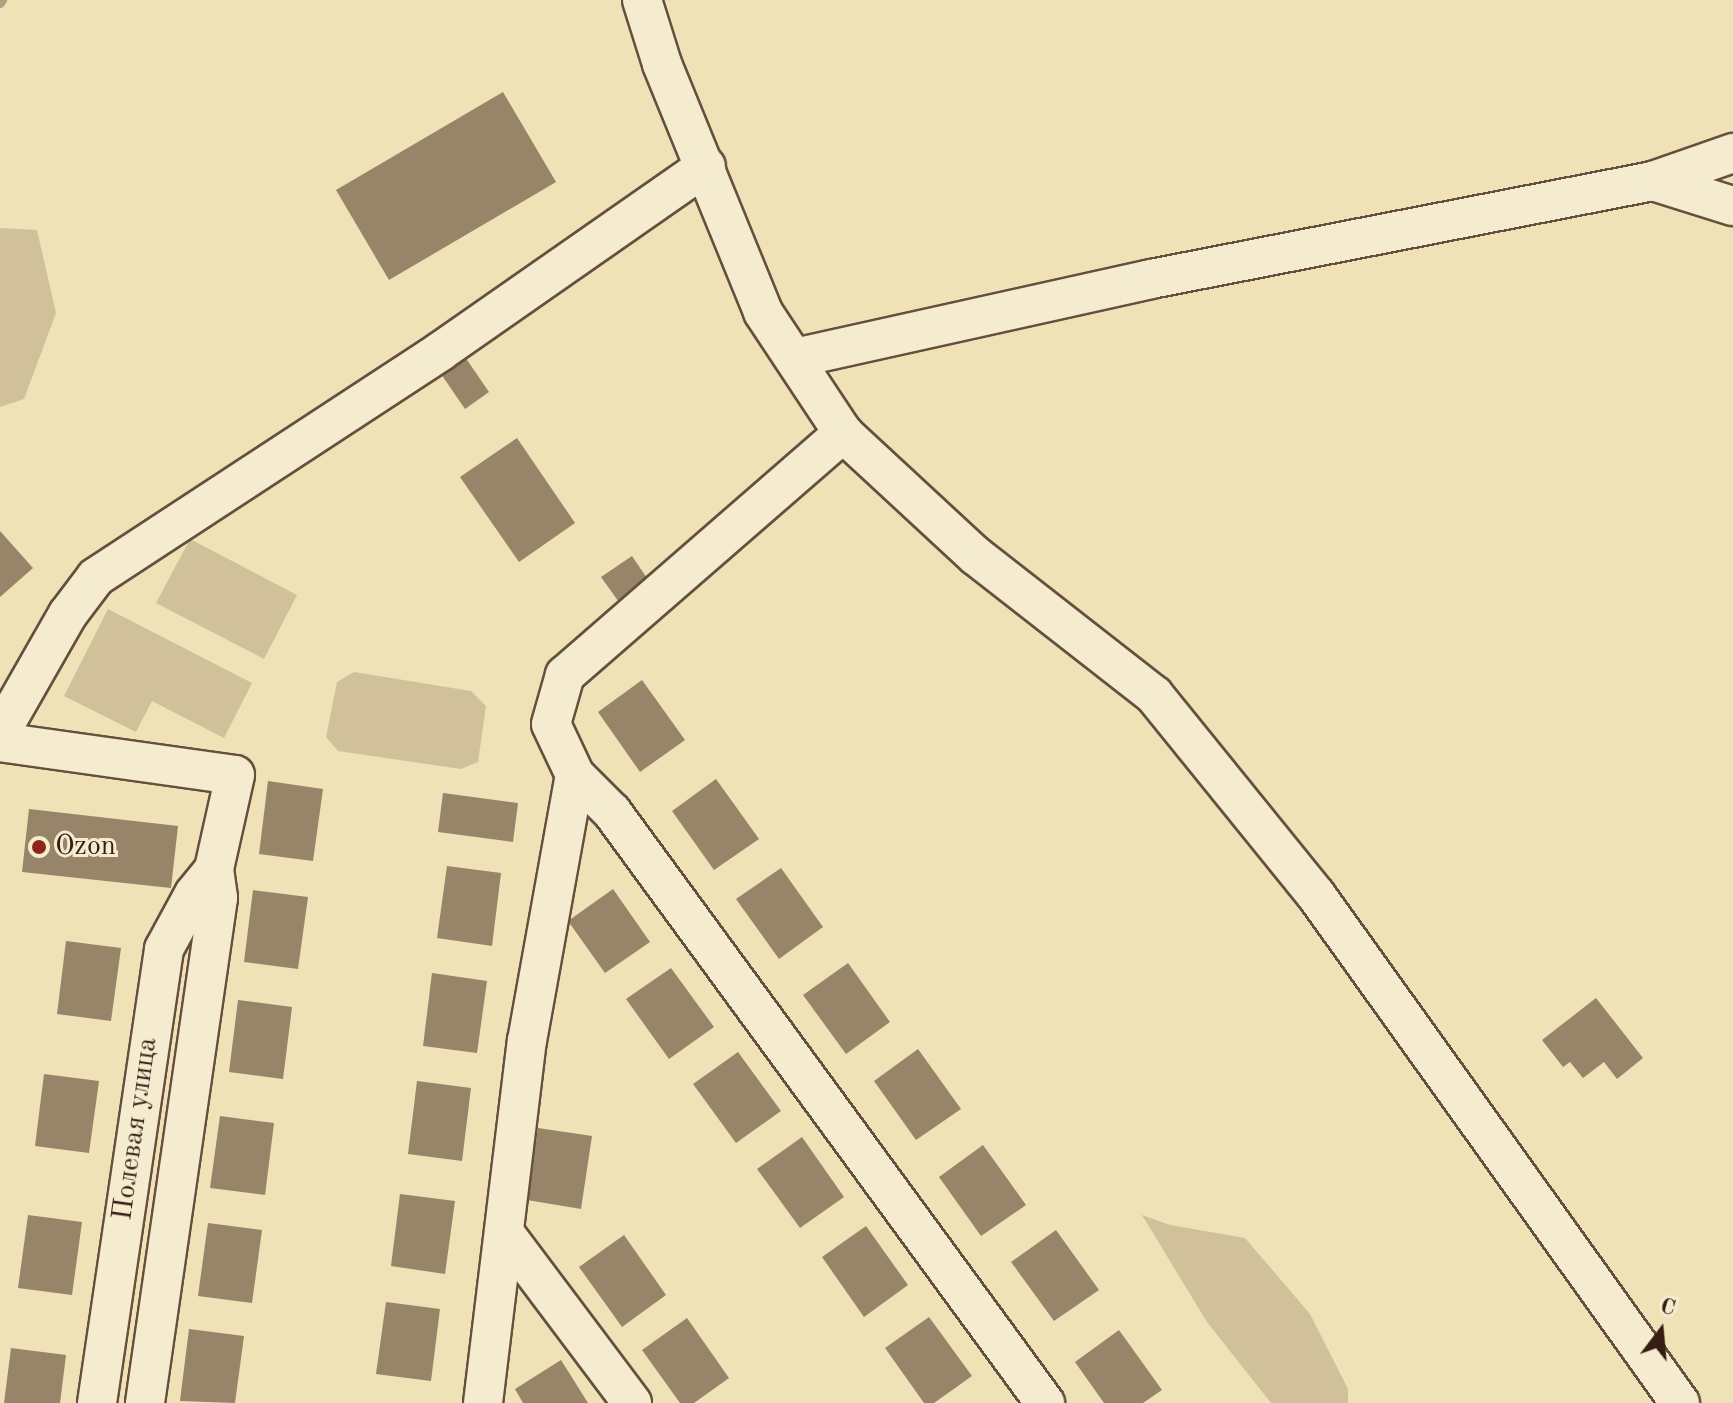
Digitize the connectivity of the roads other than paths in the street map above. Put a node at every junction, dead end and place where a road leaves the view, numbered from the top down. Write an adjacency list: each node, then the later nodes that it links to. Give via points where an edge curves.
1 (642, 0): 3 (street)
2 (1733, 153): 4 (street)
3 (706, 166): 6 (street, via 763,312); 8 (street, via 441,351 96,577 68,614)
4 (1653, 181): 5 (street); 6 (street, via 1151,279)
5 (1733, 206)
6 (795, 358): 7 (street)
7 (843, 433): 10 (street, via 565,675 551,724); 18 (street, via 976,556 1154,695 1316,895)
8 (0, 733)
9 (0, 742): 11 (street, Полевая улица, via 235,775)
10 (575, 775): 12 (street, via 527,1041); 17 (street, via 612,812)
11 (214, 869): 13 (street, Полевая улица, via 164,949); 14 (street, Полевая улица, via 218,898)
12 (506, 1235): 15 (street); 16 (street)
13 (97, 1403)
14 (145, 1403)
15 (483, 1403)
16 (632, 1403)
17 (1045, 1403)
18 (1680, 1403)

